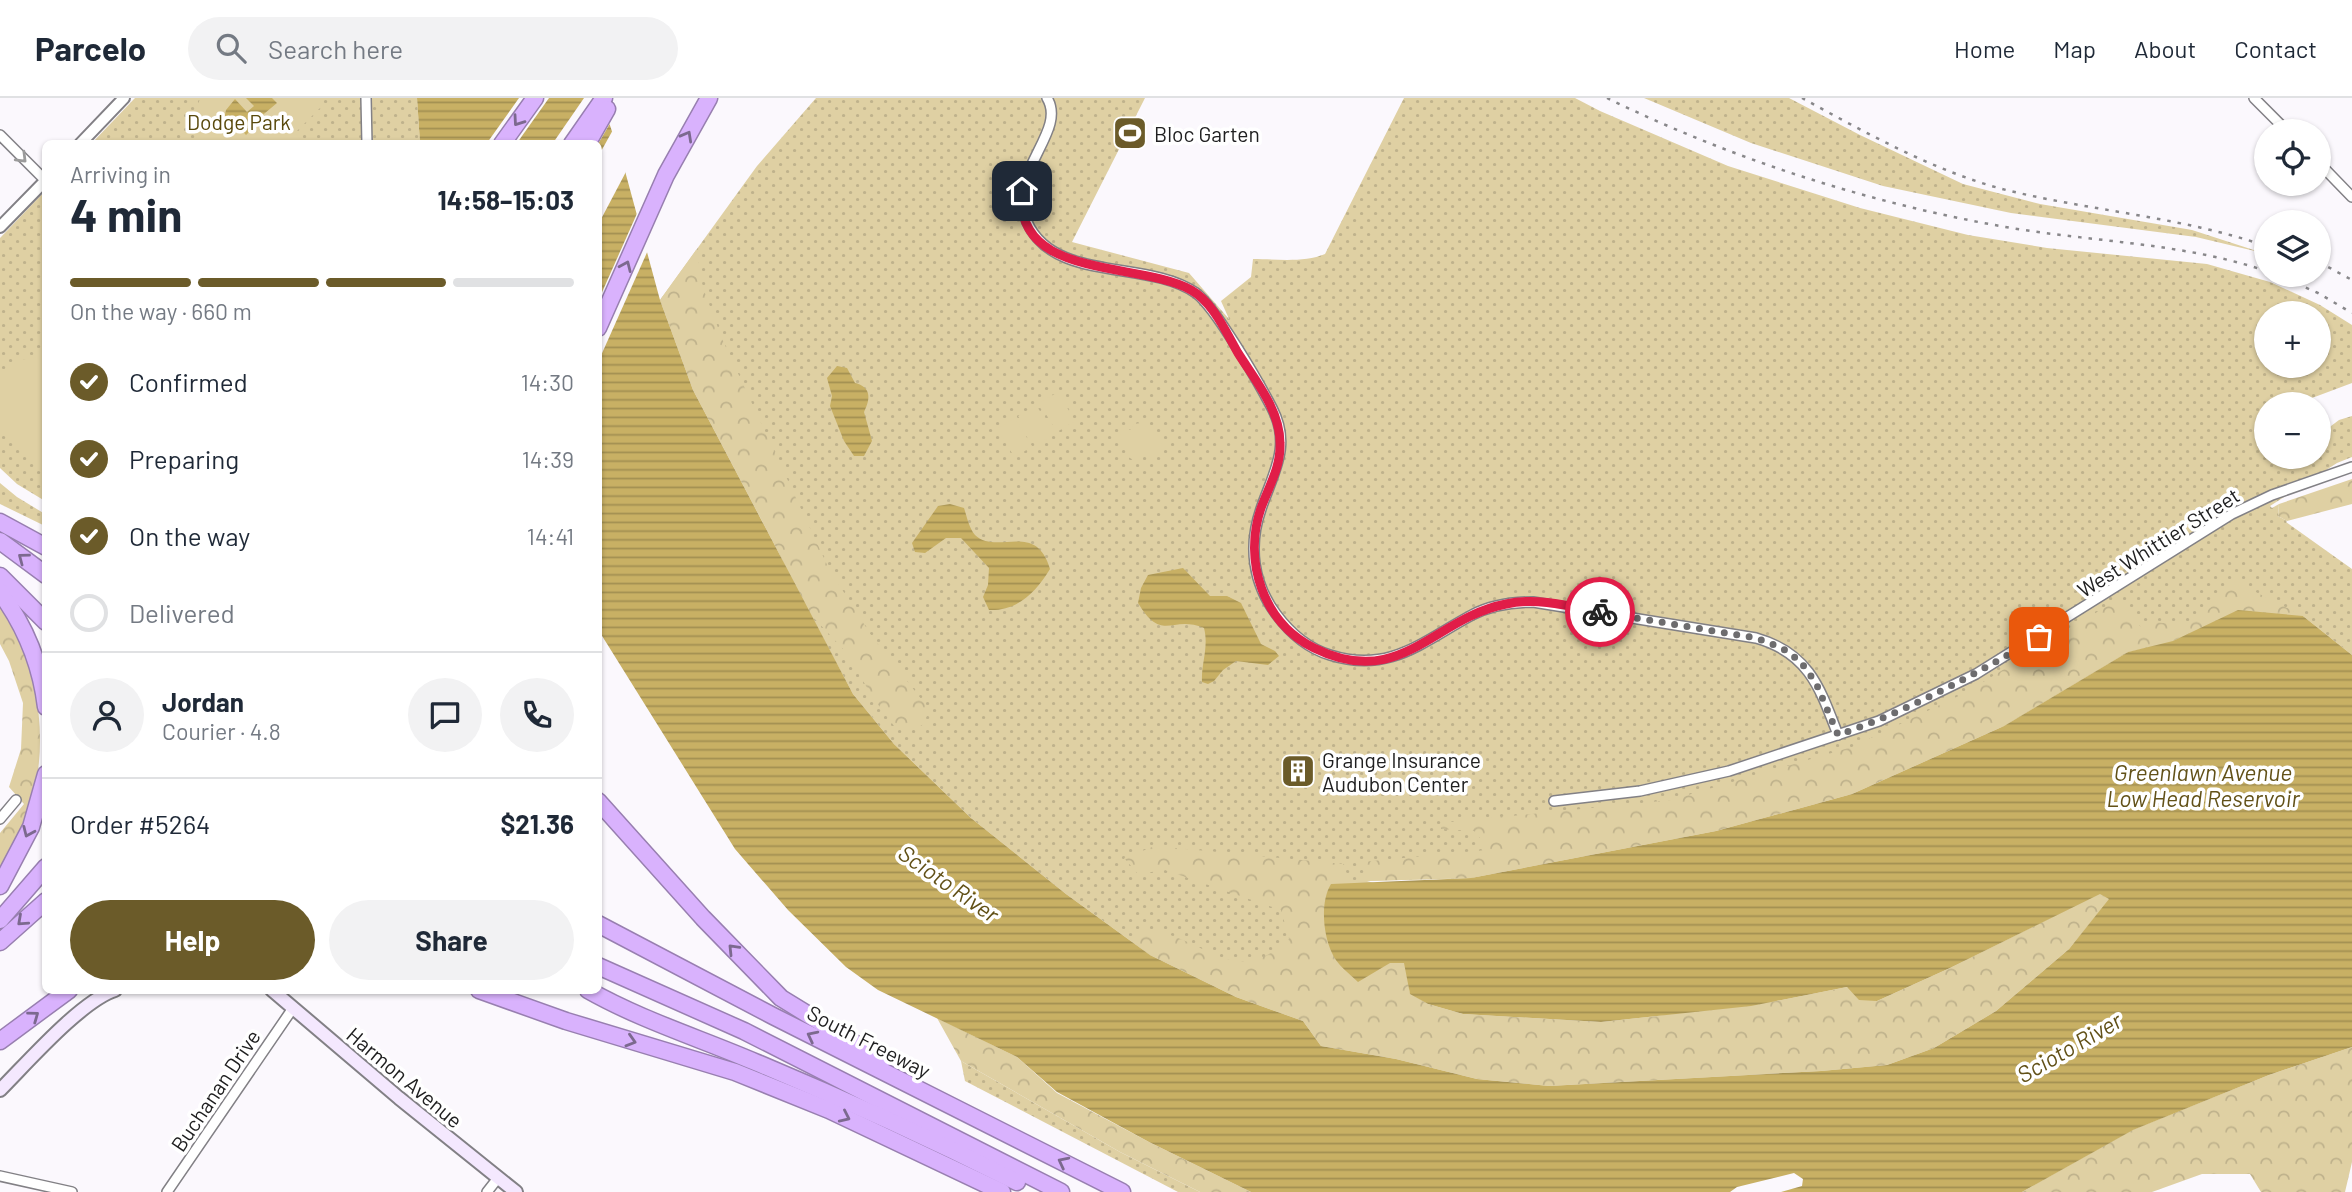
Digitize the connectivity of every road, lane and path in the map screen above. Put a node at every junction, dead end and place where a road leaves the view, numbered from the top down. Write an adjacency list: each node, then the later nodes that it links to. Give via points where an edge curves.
1 (124, 98): 11 (street)
2 (366, 98): 12 (street)
3 (535, 98): 13 (highway, one-way to 13)
4 (604, 98): 14 (highway)
5 (614, 98): 15 (highway)
6 (709, 98): 21 (highway, one-way to 6, via 666,175)
7 (1047, 98): 33 (street, via 1052,106 1051,121 1022,191 1024,214 1032,232 1060,256 1164,279 1193,291 1209,306 1275,415 1280,455 1257,522 1255,565 1269,605 1299,640 1341,658 1384,659 1412,650 1489,608 1533,601 1756,638 1792,653 1808,670)
8 (2254, 98): 9 (street)
9 (2275, 119)
10 (0, 135): 17 (street, one-way to 17)
11 (84, 140)
12 (367, 140)
13 (505, 140)
14 (575, 140)
15 (589, 140)
16 (2331, 175): 19 (street)
17 (42, 177)
18 (42, 183): 20 (street)
19 (2352, 197)
20 (0, 228)
21 (602, 319)
22 (2352, 467): 33 (street, West Whittier Street, via 2232,514 1976,674 1913,706)
23 (0, 511): 25 (highway)
24 (0, 522): 27 (highway)
25 (42, 532)
26 (0, 541): 28 (highway, one-way to 26)
27 (42, 545)
28 (42, 572)
29 (0, 576): 31 (highway)
30 (0, 592): 32 (highway, via 22,627)
31 (42, 618)
32 (42, 683)
33 (1838, 735): 36 (street, West Whittier Street, via 1708,777)
34 (42, 788): 40 (highway, one-way to 40, via 31,827)
35 (16, 800): 38 (street)
36 (1554, 801)
37 (602, 805): 54 (highway, one-way to 37, via 781,998)
38 (0, 819)
39 (42, 872): 42 (highway)
40 (0, 886)
41 (42, 905): 44 (highway, one-way to 44)
42 (0, 920)
43 (602, 929): 54 (highway, South Freeway, one-way to 43)
44 (0, 942)
45 (602, 968): 63 (highway, via 744,1031)
46 (64, 994): 52 (highway, one-way to 46)
47 (104, 994): 53 (main road, via 80,1011)
48 (276, 994): 51 (main road, Harmon Avenue)
49 (490, 994): 61 (highway, one-way to 61, via 735,1072 842,1116)
50 (595, 994): 62 (highway, via 918,1133)
51 (293, 1008): 56 (main road, Harmon Avenue); 58 (street, Buchanan Drive)
52 (0, 1041)
53 (0, 1090)
54 (1005, 1133): 64 (highway, South Freeway, one-way to 54)
55 (0, 1176): 57 (street)
56 (498, 1178): 59 (street); 60 (main road, Harmon Avenue)
57 (72, 1192)
58 (167, 1192)
59 (487, 1192)
60 (516, 1192)
61 (1002, 1192)
62 (1039, 1192)
63 (1061, 1192)
64 (1122, 1192)

